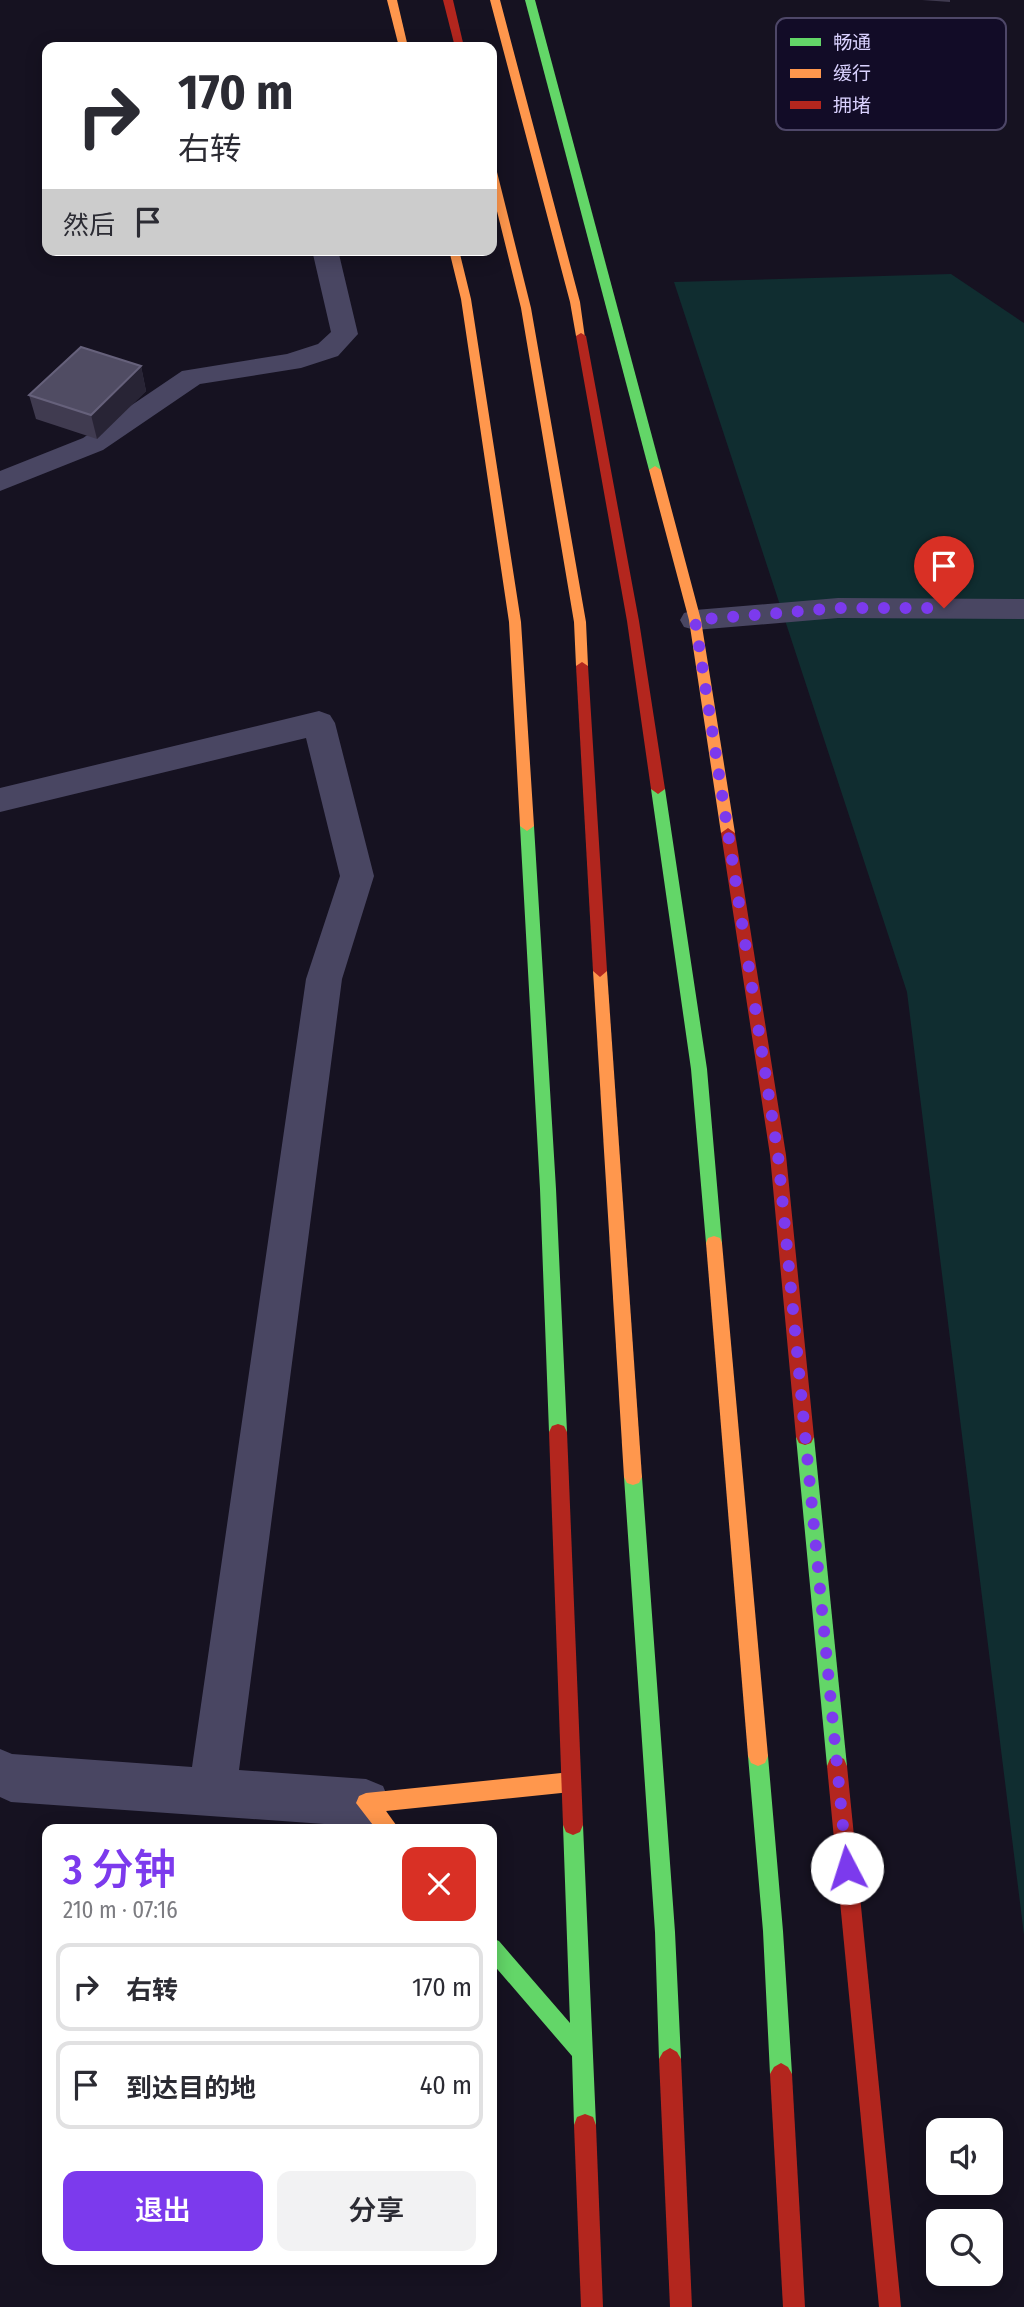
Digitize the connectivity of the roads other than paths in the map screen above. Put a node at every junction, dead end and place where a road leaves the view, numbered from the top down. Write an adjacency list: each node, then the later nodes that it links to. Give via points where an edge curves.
1 (393, 0): 5 (main road)
2 (448, 0): 6 (main road)
3 (495, 0): 22 (main road, via 575,302 633,621 699,1069 773,1931)
4 (530, 0): 12 (main road)
5 (403, 42)
6 (459, 42)
7 (497, 192): 21 (main road, via 526,308 580,622 605,1066 665,1932)
8 (327, 256): 10 (street, via 345,334 328,350 292,362 192,377 93,444)
9 (455, 256): 15 (main road, via 515,622 548,1189)
10 (0, 482)
11 (1024, 609): 12 (street, via 838,608)
12 (695, 620): 23 (main road, via 778,1155)
13 (0, 800): 16 (street, via 319,723 357,876 324,979)
14 (0, 1773): 16 (street, via 11,1778)
15 (571, 1782): 17 (main road); 19 (main road)
16 (212, 1792): 17 (street)
17 (377, 1816)
18 (497, 1954): 19 (main road)
19 (581, 2051): 20 (main road)
20 (592, 2307)
21 (681, 2307)
22 (793, 2307)
23 (890, 2307)

